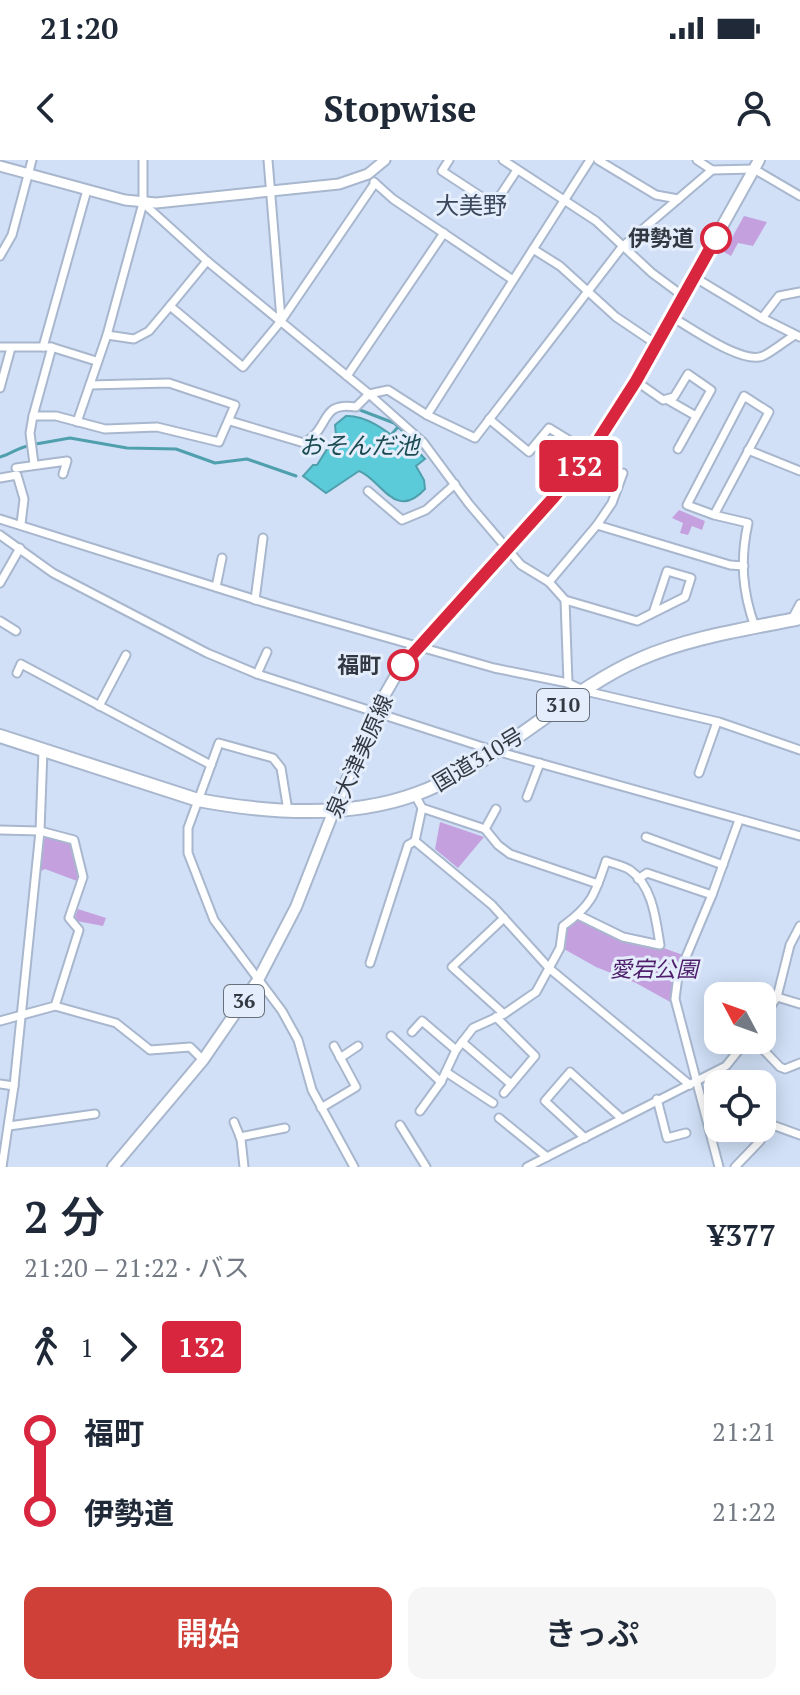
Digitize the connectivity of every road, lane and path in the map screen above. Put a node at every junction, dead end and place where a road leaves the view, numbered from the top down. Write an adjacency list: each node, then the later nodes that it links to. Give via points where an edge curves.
1 (32, 160): 14 (street)
2 (143, 160): 22 (street)
3 (268, 160): 18 (street)
4 (385, 160): 15 (street)
5 (449, 160): 12 (street, via 442,171 494,205)
6 (503, 160): 12 (street)
7 (590, 160): 21 (street)
8 (598, 160): 20 (street, via 656,195)
9 (697, 160): 13 (street)
10 (755, 163): 13 (street); 19 (street); 28 (main road, 泉大津美原線 / 36)
11 (0, 166): 14 (street)
12 (517, 170): 21 (street)
13 (712, 170): 20 (street)
14 (29, 174): 17 (street); 26 (street, via 12,235)
15 (368, 174): 16 (street); 18 (street, via 339,184)
16 (375, 183): 23 (street); 36 (street)
17 (87, 190): 22 (street); 41 (street)
18 (272, 192): 22 (street); 36 (street)
19 (800, 196)
20 (678, 199): 24 (street)
21 (564, 200): 24 (street); 25 (street)
22 (143, 203): 27 (street); 37 (street)
23 (444, 233): 29 (street); 45 (street)
24 (622, 247): 30 (street); 32 (street)
25 (533, 249): 29 (street); 30 (street)
26 (0, 256)
27 (207, 261): 33 (street); 36 (street)
28 (694, 277): 32 (main road, 泉大津美原線 / 36); 35 (street)
29 (513, 280): 51 (street)
30 (587, 292): 39 (street); 54 (street)
31 (800, 292): 35 (street, via 779,296)
32 (683, 296): 34 (main road, 泉大津美原線 / 36)
33 (170, 306): 36 (street, via 243,367); 37 (street, via 149,331 134,339)
34 (672, 317): 38 (street, via 747,359); 39 (main road, 泉大津美原線 / 36)
35 (762, 318): 38 (street)
36 (281, 321): 45 (street)
37 (107, 335): 44 (street)
38 (798, 336)
39 (656, 344): 46 (main road, 泉大津美原線 / 36)
40 (0, 347): 43 (street)
41 (43, 347): 42 (street); 43 (street)
42 (52, 347): 44 (street); 52 (street)
43 (11, 348): 48 (street)
44 (96, 361): 47 (street)
45 (347, 376): 49 (street)
46 (636, 381): 50 (street); 59 (main road, 泉大津美原線 / 36)
47 (90, 385): 55 (street, via 169,383 235,405); 56 (street)
48 (0, 388)
49 (369, 394): 51 (street, via 388,390); 55 (street, via 356,407 341,405 330,411 316,436 304,443); 66 (street, via 423,442)
50 (668, 400): 53 (street); 53 (street, via 688,374 711,390)
51 (427, 415): 54 (street, via 475,438)
52 (33, 416): 56 (street); 60 (street)
53 (696, 416): 57 (street)
54 (489, 419): 59 (street, via 529,452 549,428)
55 (230, 421): 56 (street, via 219,442 157,427 105,429)
56 (77, 422)
57 (678, 449)
58 (748, 450): 62 (street); 68 (street); 68 (street, via 769,412 744,396 687,505)
59 (590, 453): 75 (main road, 泉大津美原線 / 36)
60 (34, 464): 61 (street); 64 (street, via 67,461)
61 (16, 468)
62 (800, 471)
63 (623, 473): 71 (street)
64 (63, 474)
65 (0, 478): 70 (street, via 17,475 24,499)
66 (455, 484): 67 (street, via 426,510 402,520); 75 (street)
67 (368, 491)
68 (714, 515): 77 (street, via 748,523)
69 (0, 519): 70 (street)
70 (21, 524): 80 (street)
71 (597, 525): 77 (street); 78 (street)
72 (0, 535): 74 (street)
73 (263, 538): 81 (street)
74 (20, 548): 79 (street); 93 (street, via 53,573)
75 (507, 550): 78 (street); 89 (main road, 泉大津美原線 / 36)
76 (222, 558): 80 (street)
77 (744, 566): 87 (street, via 744,597)
78 (549, 582): 82 (street)
79 (0, 583)
80 (216, 587): 81 (street)
81 (255, 600): 89 (street)
82 (565, 600): 84 (street, via 637,621); 94 (street)
83 (800, 604): 85 (street)
84 (653, 613): 84 (street, via 685,597 691,578 667,571)
85 (796, 619): 87 (highway, 国道310号 / 310)
86 (0, 621): 88 (street)
87 (755, 627): 95 (highway, 国道310号 / 310, via 639,659)
88 (16, 631)
89 (418, 647): 94 (street); 97 (main road, 泉大津美原線 / 36)
90 (267, 652): 93 (street)
91 (126, 655): 96 (street)
92 (17, 673): 96 (street, via 21,664)
93 (257, 674): 97 (street)
94 (568, 683): 95 (street)
95 (585, 691): 98 (street); 101 (highway, 国道310号 / 310)
96 (99, 706): 104 (street)
97 (377, 712): 101 (street); 111 (main road, 泉大津美原線 / 36)
98 (717, 722): 102 (street); 105 (street)
99 (0, 736): 100 (highway, 国道310号 / 310)
100 (43, 750): 108 (highway, 国道310号 / 310); 116 (street)
101 (492, 750): 103 (street); 106 (highway, 国道310号 / 310, via 456,776)
102 (800, 750)
103 (540, 763): 107 (street); 113 (street)
104 (211, 765): 108 (street); 112 (street, via 219,743 273,758 281,768)
105 (699, 773)
106 (415, 795): 109 (street); 111 (highway, 国道310号 / 310)
107 (527, 797)
108 (198, 800): 112 (highway, 国道310号 / 310); 129 (street, via 188,828 188,853 214,920)
109 (422, 808): 114 (street); 119 (street)
110 (496, 809): 114 (street)
111 (334, 810): 112 (highway, 国道310号 / 310); 129 (main road, 泉大津美原線 / 36, via 296,907)
112 (288, 811)
113 (739, 820): 117 (street); 120 (street)
114 (485, 829): 122 (street, via 510,854)
115 (0, 830): 116 (street)
116 (40, 831): 132 (street, via 74,840 83,877 69,918 79,930); 133 (street)
117 (800, 836)
118 (646, 837): 120 (street)
119 (415, 841): 125 (street); 127 (street, via 408,845)
120 (723, 865): 123 (street)
121 (638, 879): 122 (street, via 606,861); 123 (street, via 647,873); 124 (street, via 655,911 660,945 623,937)
122 (598, 884): 124 (street)
123 (712, 895): 149 (street, via 678,976 675,999)
124 (578, 915): 128 (street, via 563,926)
125 (504, 918): 128 (street); 134 (street, via 452,967)
126 (800, 926): 130 (street)
127 (370, 963)
128 (550, 969): 134 (street, via 536,992); 149 (street)
129 (258, 980): 145 (main road, 泉大津美原線 / 36); 156 (street, via 298,1040)
130 (777, 997): 131 (street)
131 (800, 1004)
132 (55, 1006): 133 (street); 145 (street, via 116,1023 150,1050 190,1047)
133 (21, 1016): 135 (street); 152 (street)
134 (500, 1016): 138 (street, via 473,1028); 151 (street, via 535,1056)
135 (0, 1021)
136 (412, 1032): 141 (street, via 422,1021)
137 (391, 1036): 148 (street)
138 (462, 1042): 141 (street); 151 (street)
139 (334, 1046): 144 (street)
140 (358, 1046): 144 (street)
141 (456, 1050): 147 (street)
142 (736, 1054): 149 (street, via 726,1066)
143 (767, 1054): 146 (street, via 785,1069)
144 (340, 1058): 156 (street, via 356,1087)
145 (203, 1060): 173 (main road, 泉大津美原線 / 36)
146 (799, 1066)
147 (446, 1072): 148 (street); 155 (street)
148 (441, 1082): 157 (street)
149 (694, 1083): 154 (street); 178 (street)
150 (0, 1084): 152 (street)
151 (511, 1084): 153 (street)
152 (14, 1086): 163 (street)
153 (504, 1093)
154 (657, 1099): 160 (street); 166 (street, via 667,1138)
155 (493, 1103)
156 (321, 1108): 175 (street)
157 (420, 1111)
158 (95, 1114): 163 (street)
159 (499, 1118): 171 (street)
160 (621, 1118): 169 (street); 169 (street, via 570,1072 545,1101)
161 (234, 1122): 168 (street)
162 (400, 1125): 176 (street)
163 (9, 1126): 172 (street)
164 (776, 1126): 167 (street)
165 (285, 1128): 168 (street)
166 (686, 1133)
167 (800, 1135)
168 (240, 1137): 174 (street)
169 (585, 1138): 171 (street)
170 (759, 1142): 179 (street)
171 (547, 1157): 177 (street)
172 (1, 1167)
173 (113, 1167)
174 (244, 1167)
175 (354, 1167)
176 (426, 1167)
177 (527, 1167)
178 (719, 1167)
179 (735, 1167)

